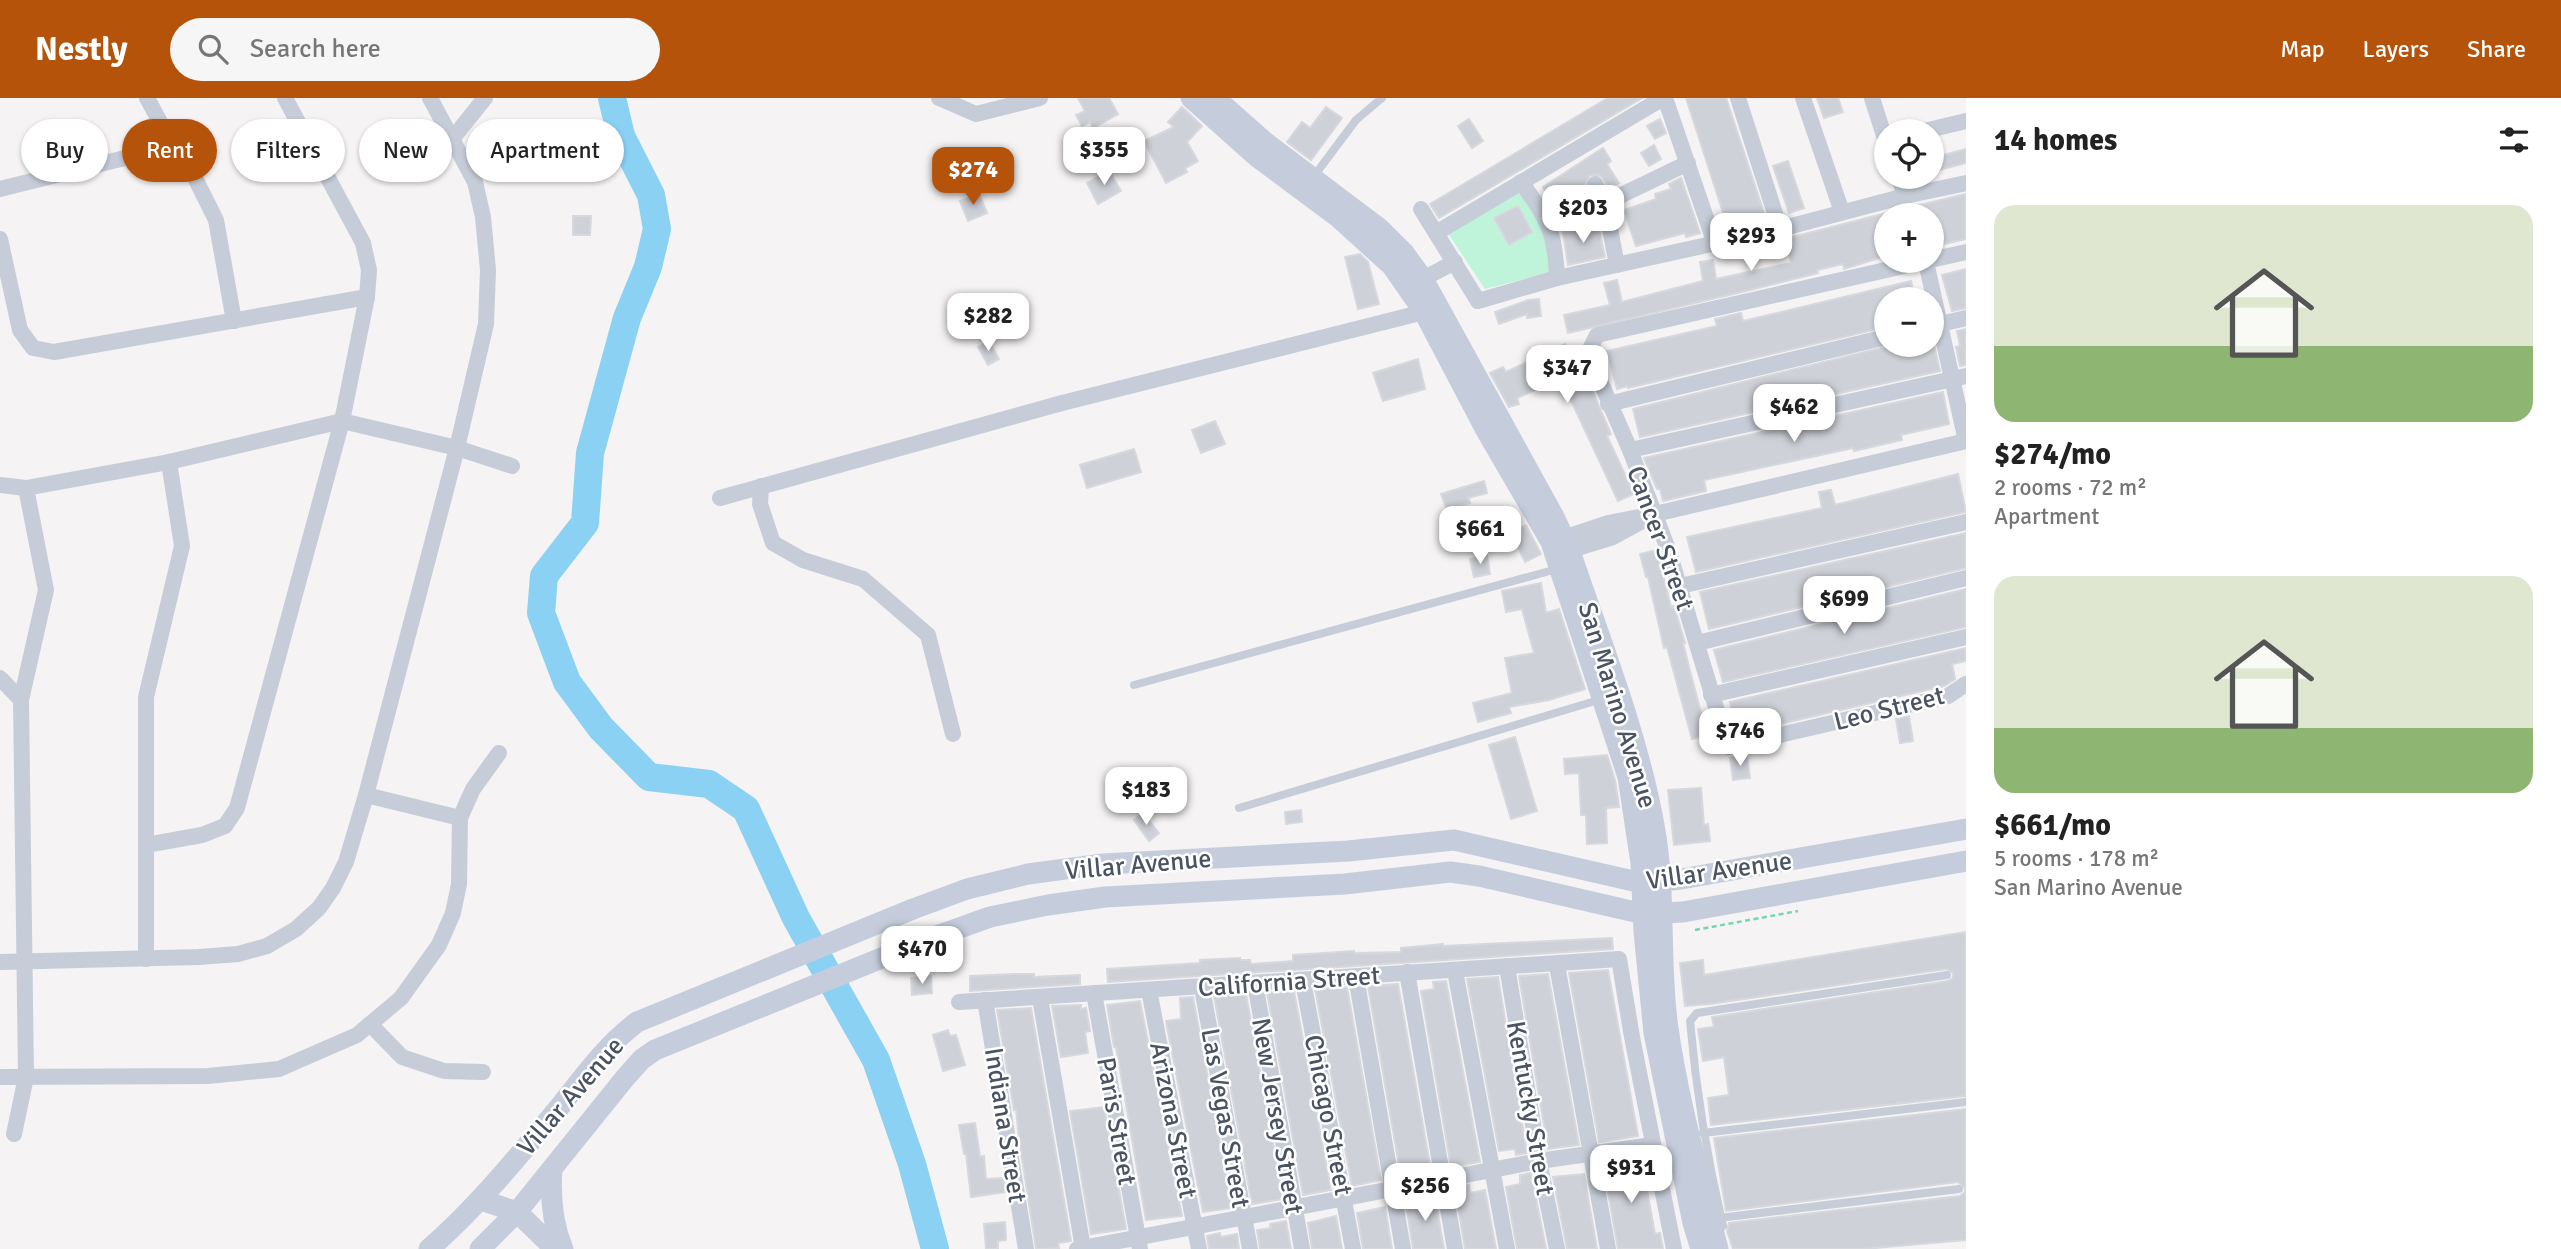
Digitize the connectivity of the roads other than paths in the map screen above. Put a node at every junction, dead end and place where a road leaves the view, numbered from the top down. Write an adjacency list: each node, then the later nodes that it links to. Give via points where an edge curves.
1 (147, 98): 14 (street)
2 (285, 98): 43 (street, via 363,243 369,270)
3 (430, 98): 18 (street)
4 (485, 98): 18 (street)
5 (939, 98): 6 (street, via 975,114)
6 (1040, 98)
7 (1191, 98): 42 (main road)
8 (1214, 98): 21 (main road)
9 (1382, 98): 21 (lane, via 1356,120)
10 (1664, 98): 20 (street); 23 (street)
11 (1738, 98): 32 (street)
12 (1803, 98): 31 (street)
13 (1872, 98): 15 (street)
14 (158, 119)
15 (1879, 119)
16 (1966, 121): 17 (street)
17 (1944, 126)
18 (453, 138): 54 (street, via 475,182 488,270 486,324)
19 (122, 159): 26 (street)
20 (1688, 163): 29 (street); 35 (street)
21 (1313, 178): 42 (main road, via 1404,253)
22 (197, 182): 46 (street, via 216,220)
23 (1521, 182): 33 (street); 41 (street, via 1546,216 1556,249)
24 (1966, 183): 28 (street)
25 (1595, 184): 29 (street)
26 (0, 189)
27 (1903, 189): 28 (street)
28 (1905, 196): 31 (street)
29 (1605, 202): 39 (street)
30 (1421, 209): 33 (street)
31 (1842, 212): 32 (street)
32 (1780, 229): 35 (street)
33 (1436, 233): 38 (street)
34 (0, 239): 46 (street, via 20,330 33,348 54,352)
35 (1715, 244): 39 (street)
36 (1966, 252): 37 (street)
37 (1944, 258)
38 (1455, 262): 41 (street, via 1478,301); 42 (street)
39 (1618, 265): 41 (street)
40 (1876, 273): 51 (street, Cancer Street, via 1597,335 1588,353)
41 (1558, 278)
42 (1415, 283): 44 (main road, San Marino Avenue)
43 (367, 297): 46 (street); 52 (street)
44 (1432, 310): 59 (street, via 1062,402); 64 (main road, San Marino Avenue)
45 (1966, 318): 47 (street)
46 (234, 321)
47 (1944, 323)
48 (1874, 340): 51 (street)
49 (1944, 343): 50 (street)
50 (1959, 377): 53 (street); 55 (street)
51 (1608, 404): 55 (street, Cancer Street)
52 (342, 421): 54 (street); 56 (street); 82 (street, via 237,808 225,826)
53 (1966, 441): 62 (street)
54 (457, 448): 57 (street); 78 (street)
55 (1630, 450): 62 (street, Cancer Street)
56 (169, 462): 60 (street); 82 (street, via 183,546 146,697)
57 (512, 466)
58 (0, 485): 60 (street)
59 (761, 486): 61 (street); 75 (street, via 760,504 774,543 803,560 863,579 928,635)
60 (26, 488): 74 (street, via 46,590)
61 (720, 498)
62 (1655, 514): 64 (street, via 1613,537); 66 (street, Cancer Street)
63 (1966, 522): 66 (street)
64 (1560, 551): 71 (lane); 73 (main road, San Marino Avenue)
65 (1966, 578): 68 (street)
66 (1680, 586): 68 (street, Cancer Street)
67 (1966, 637): 72 (street)
68 (1697, 643): 72 (street, Cancer Street)
69 (0, 678): 74 (street)
70 (1966, 684): 76 (street, Leo Street, via 1948,696)
71 (1134, 685)
72 (1711, 695): 76 (street, Cancer Street)
73 (1611, 696): 79 (lane); 84 (main road, San Marino Avenue)
74 (21, 701): 87 (street)
75 (953, 734)
76 (1728, 747)
77 (499, 753): 80 (street, via 473,789)
78 (366, 795): 80 (street); 86 (street, via 346,862 333,888 296,929 267,946 239,954)
79 (1239, 808)
80 (460, 818): 103 (street, via 459,884 453,913 439,945 401,998)
81 (1966, 829): 84 (main road, Villar Avenue)
82 (146, 845): 86 (street)
83 (1966, 862): 85 (main road, Villar Avenue)
84 (1651, 883): 85 (main road, San Marino Avenue); 119 (main road, Villar Avenue, via 1438,840 1348,851 1103,864 1028,874 967,889 650,1015 622,1034)
85 (1653, 914): 109 (main road, San Marino Avenue, via 1644,932 1654,1033); 113 (main road, Villar Avenue, via 1450,872 1345,884 1105,897 990,917 666,1044 642,1059)
86 (146, 959): 87 (street)
87 (23, 961): 88 (street); 106 (street)
88 (0, 962)
89 (1558, 965): 90 (street, California Street); 110 (street, California Street, via 1619,959); 111 (street)
90 (1507, 967): 91 (street, California Street); 112 (street, Kentucky Street)
91 (1455, 971): 92 (street, California Street); 114 (street)
92 (1407, 972): 94 (street, California Street); 115 (street)
93 (1947, 975): 109 (lane, via 1697,1013 1689,1021)
94 (1356, 976): 95 (street, California Street); 116 (street)
95 (1303, 981): 96 (street, California Street); 118 (street, Chicago Street)
96 (1255, 983): 97 (street, California Street); 120 (street, New Jersey Street)
97 (1202, 988): 98 (street, California Street); 122 (street, Las Vegas Street)
98 (1149, 990): 99 (street, California Street); 123 (street, Arizona Street)
99 (1094, 993): 100 (street, California Street); 126 (street, Paris Street)
100 (1040, 998): 101 (street, California Street); 132 (street)
101 (985, 1000): 102 (street, California Street); 131 (street, Indiana Street)
102 (959, 1002)
103 (370, 1024): 104 (street, via 402,1057 444,1071); 106 (street, via 357,1035 279,1069 208,1076)
104 (484, 1072)
105 (0, 1077): 106 (street)
106 (26, 1077): 108 (street)
107 (1966, 1102): 109 (lane)
108 (14, 1134)
109 (1690, 1136): 124 (main road, San Marino Avenue); 143 (main road, San Marino Avenue, via 1693,1223)
110 (1652, 1145): 111 (street); 142 (street)
111 (1590, 1154): 112 (street); 141 (street)
112 (1539, 1161): 114 (street); 140 (street, Kentucky Street)
113 (552, 1169): 121 (main road, Villar Avenue); 130 (main road, via 553,1217)
114 (1493, 1170): 115 (street); 139 (street)
115 (1443, 1179): 116 (street); 138 (street)
116 (1392, 1189): 118 (street); 137 (street)
117 (1959, 1189): 124 (lane)
118 (1344, 1198): 120 (street); 136 (street, Chicago Street)
119 (481, 1200): 121 (main road); 125 (main road); 127 (main road, Villar Avenue)
120 (1294, 1208): 122 (street); 135 (street, New Jersey Street)
121 (517, 1212): 125 (main road, Villar Avenue); 129 (main road)
122 (1244, 1217): 123 (street); 134 (street, Las Vegas Street)
123 (1195, 1227): 126 (street); 133 (street, Arizona Street)
124 (1718, 1229)
125 (504, 1241): 128 (main road, Villar Avenue)
126 (1139, 1243): 132 (street)
127 (429, 1249)
128 (480, 1249)
129 (555, 1249)
130 (563, 1249)
131 (1026, 1249)
132 (1080, 1249)
133 (1199, 1249)
134 (1250, 1249)
135 (1302, 1249)
136 (1353, 1249)
137 (1403, 1249)
138 (1455, 1249)
139 (1507, 1249)
140 (1557, 1249)
141 (1608, 1249)
142 (1674, 1249)
143 (1701, 1249)

